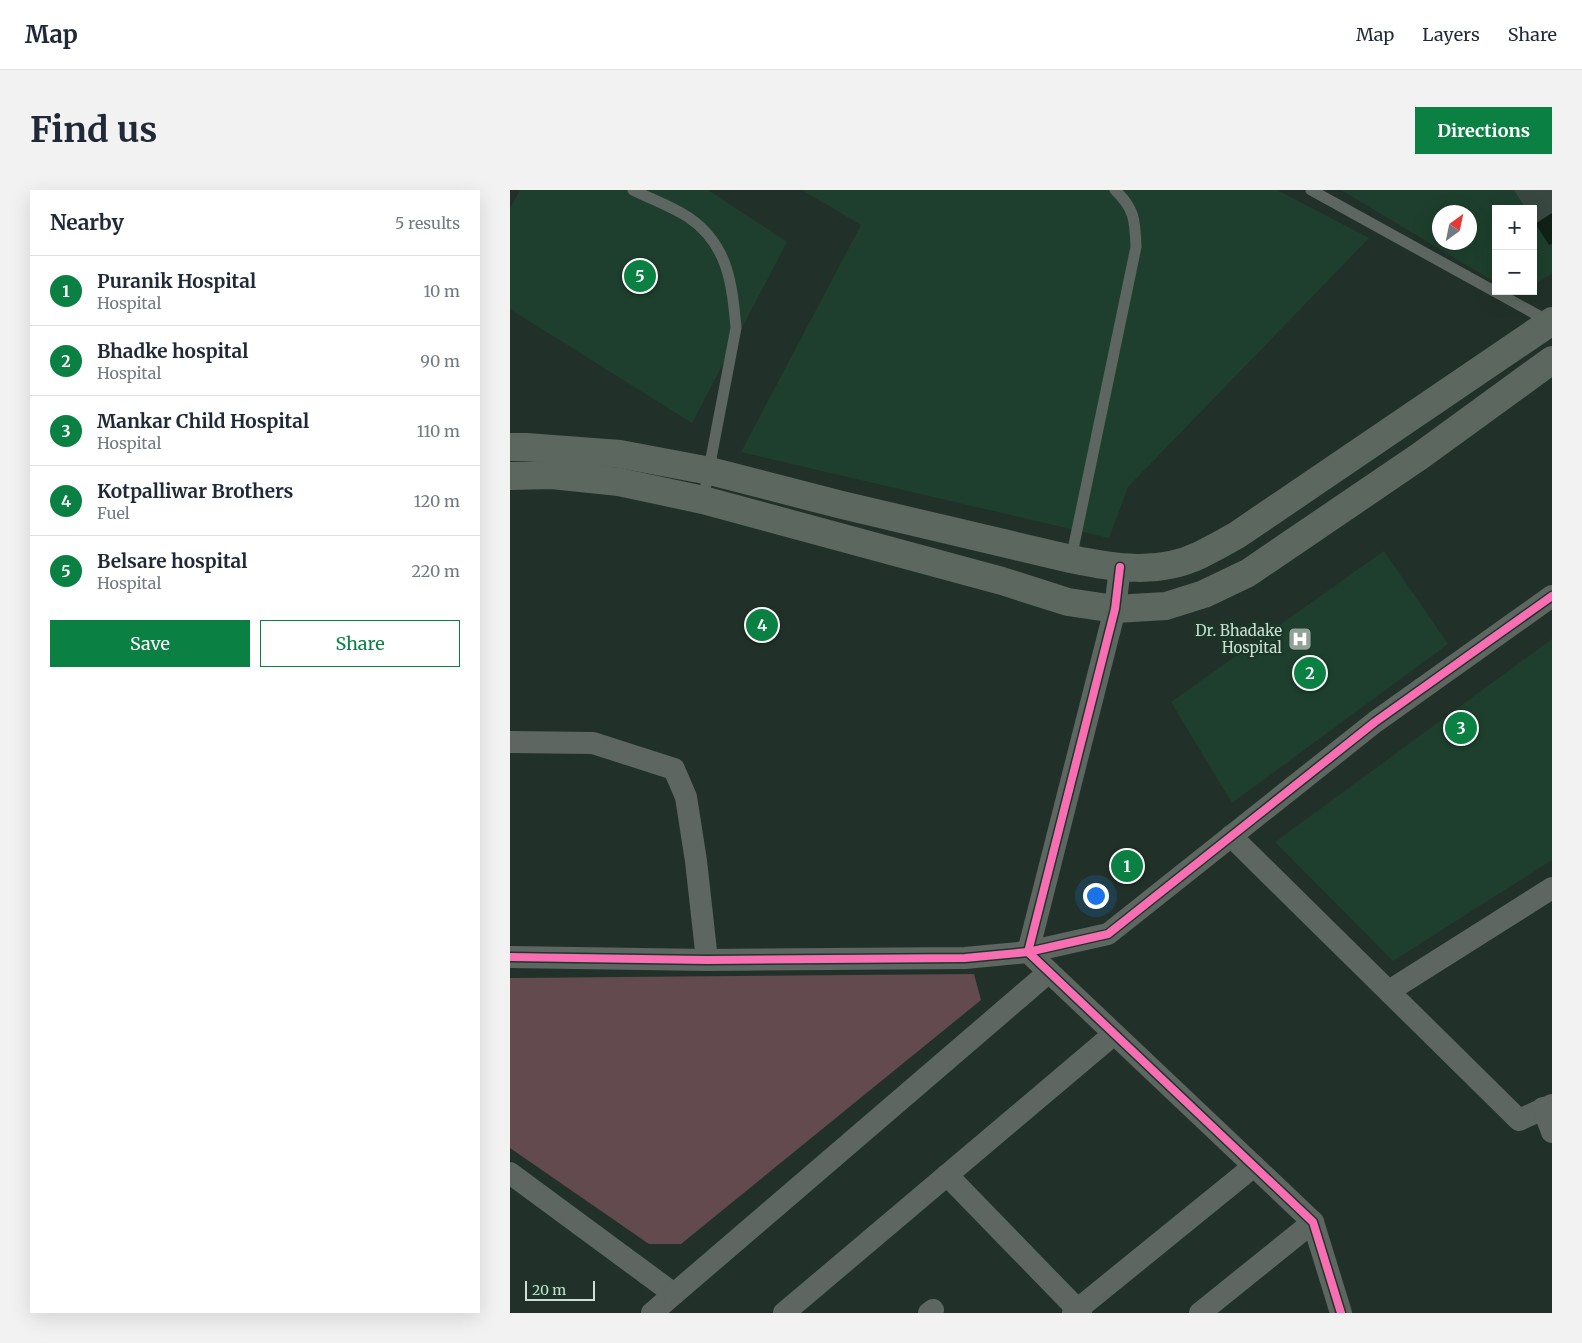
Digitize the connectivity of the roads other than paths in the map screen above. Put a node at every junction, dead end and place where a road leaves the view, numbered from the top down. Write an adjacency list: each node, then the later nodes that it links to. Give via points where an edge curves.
1 (633, 190): 7 (lane, via 688,217 711,237 726,264 736,328)
2 (1115, 190): 10 (lane, via 1135,220 1136,247)
3 (1311, 190): 4 (lane)
4 (1551, 322): 11 (main road, via 1237,535 1198,556 1170,565 1138,569)
5 (1552, 360): 13 (main road, via 1420,456 1248,573 1204,594 1166,606)
6 (510, 447): 7 (main road, via 620,454)
7 (710, 471): 9 (lane); 10 (main road)
8 (510, 476): 9 (main road, via 552,475 619,482)
9 (704, 500): 13 (main road, via 1068,602)
10 (1071, 559): 11 (main road)
11 (1120, 567): 13 (street)
12 (1552, 596): 15 (street, via 1375,722)
13 (1115, 609): 17 (street)
14 (510, 742): 19 (street, via 593,743 674,769 686,797)
15 (1231, 836): 17 (street, via 1108,934); 21 (street)
16 (1552, 888): 21 (street)
17 (1028, 952): 19 (street, via 965,958); 20 (street)
18 (510, 957): 19 (street)
19 (707, 960)
20 (1049, 972): 22 (street); 29 (street)
21 (1389, 991): 23 (street, via 1519,1120)
22 (1114, 1034): 25 (street); 27 (street)
23 (1548, 1107): 24 (street)
24 (1552, 1132)
25 (1254, 1166): 28 (street); 30 (street)
26 (510, 1173): 29 (street)
27 (947, 1175): 30 (street); 32 (street)
28 (1313, 1222): 33 (street); 34 (street)
29 (674, 1294): 31 (street)
30 (1077, 1312)
31 (652, 1313)
32 (784, 1313)
33 (1200, 1313)
34 (1341, 1313)

